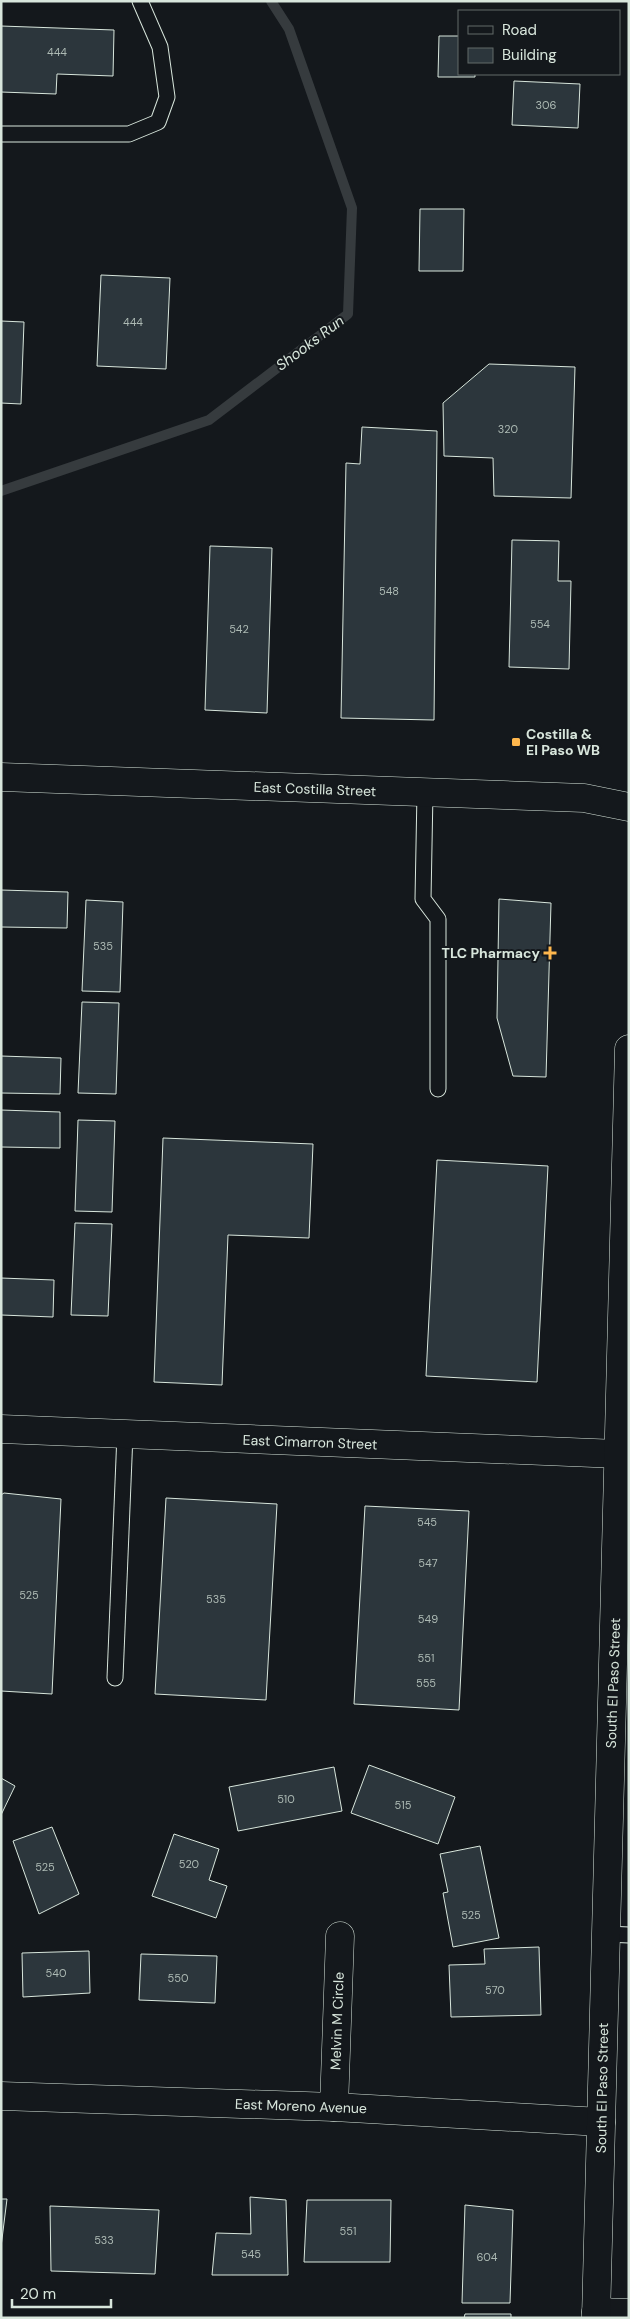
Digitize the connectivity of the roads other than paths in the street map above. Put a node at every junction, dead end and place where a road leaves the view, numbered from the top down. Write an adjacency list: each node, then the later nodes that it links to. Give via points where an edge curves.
1 (140, 1): 2 (lane, via 160,47 167,97 158,122 129,134)
2 (1, 134)
3 (1, 776): 4 (street, East Costilla Street)
4 (425, 792): 5 (street, East Costilla Street, via 584,798); 7 (lane, via 423,899 438,919)
5 (629, 807)
6 (629, 1049): 8 (street, South El Paso Street)
7 (438, 1089)
8 (627, 1180): 11 (street, South El Paso Street)
9 (1, 1429): 10 (street, East Cimarron Street)
10 (125, 1434): 11 (street, East Cimarron Street); 13 (lane)
11 (618, 1454): 12 (street, South El Paso Street)
12 (623, 1559): 14 (street, South El Paso Street)
13 (115, 1678)
14 (617, 1934): 18 (street, South El Paso Street)
15 (340, 1936): 17 (street, Melvin M Circle)
16 (1, 2096): 17 (street, East Moreno Avenue)
17 (334, 2107): 18 (street, East Moreno Avenue)
18 (601, 2122): 20 (street, South El Paso Street)
19 (629, 2313): 20 (street)
20 (596, 2315)

